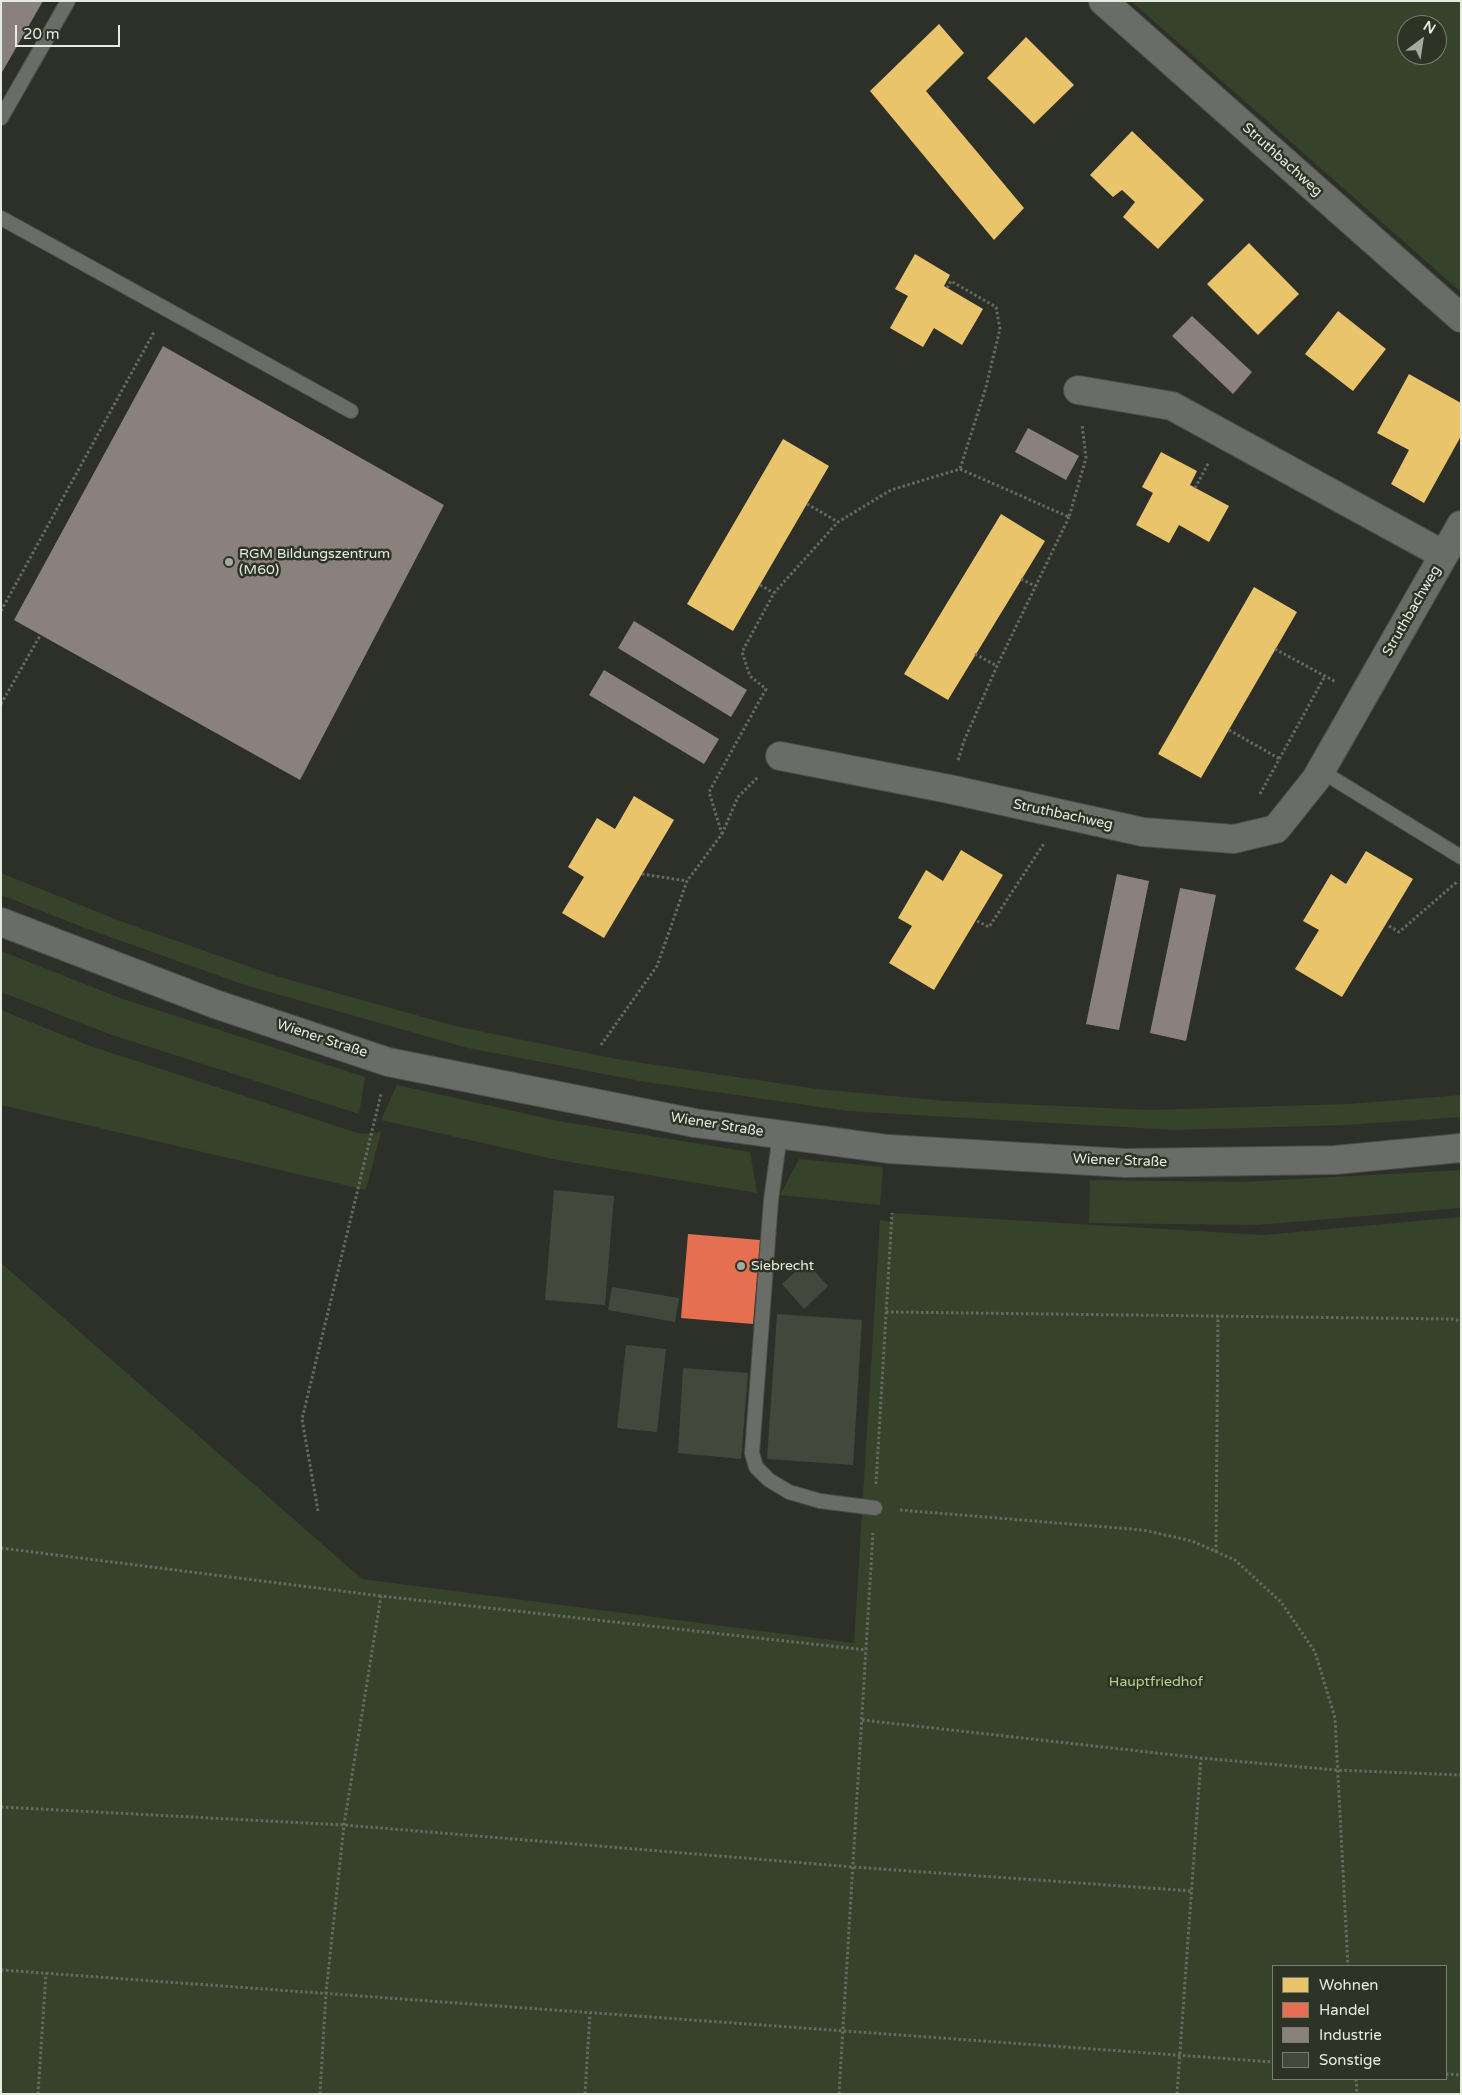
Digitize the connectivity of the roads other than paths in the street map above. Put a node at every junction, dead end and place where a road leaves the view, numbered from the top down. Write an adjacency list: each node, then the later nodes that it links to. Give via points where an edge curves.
1 (68, 1): 3 (lane)
2 (1103, 1): 5 (street, Struthbachweg)
3 (1, 118)
4 (1, 218): 7 (lane)
5 (1461, 318)
6 (1078, 390): 9 (street, Struthbachweg, via 1172,406)
7 (351, 411)
8 (1461, 525): 9 (street, Struthbachweg)
9 (1444, 555): 11 (street, Struthbachweg)
10 (780, 756): 11 (street, Struthbachweg, via 950,789 1142,832 1234,839 1276,829)
11 (1321, 771): 12 (lane)
12 (1461, 858)
13 (1, 922): 14 (street, Wiener Straße, via 215,1004 388,1062 695,1122)
14 (780, 1134): 15 (street, Wiener Straße, via 888,1149 1125,1163 1335,1160); 16 (lane, via 771,1200 752,1453 756,1468 789,1492 820,1501)
15 (1461, 1148)
16 (875, 1508)

